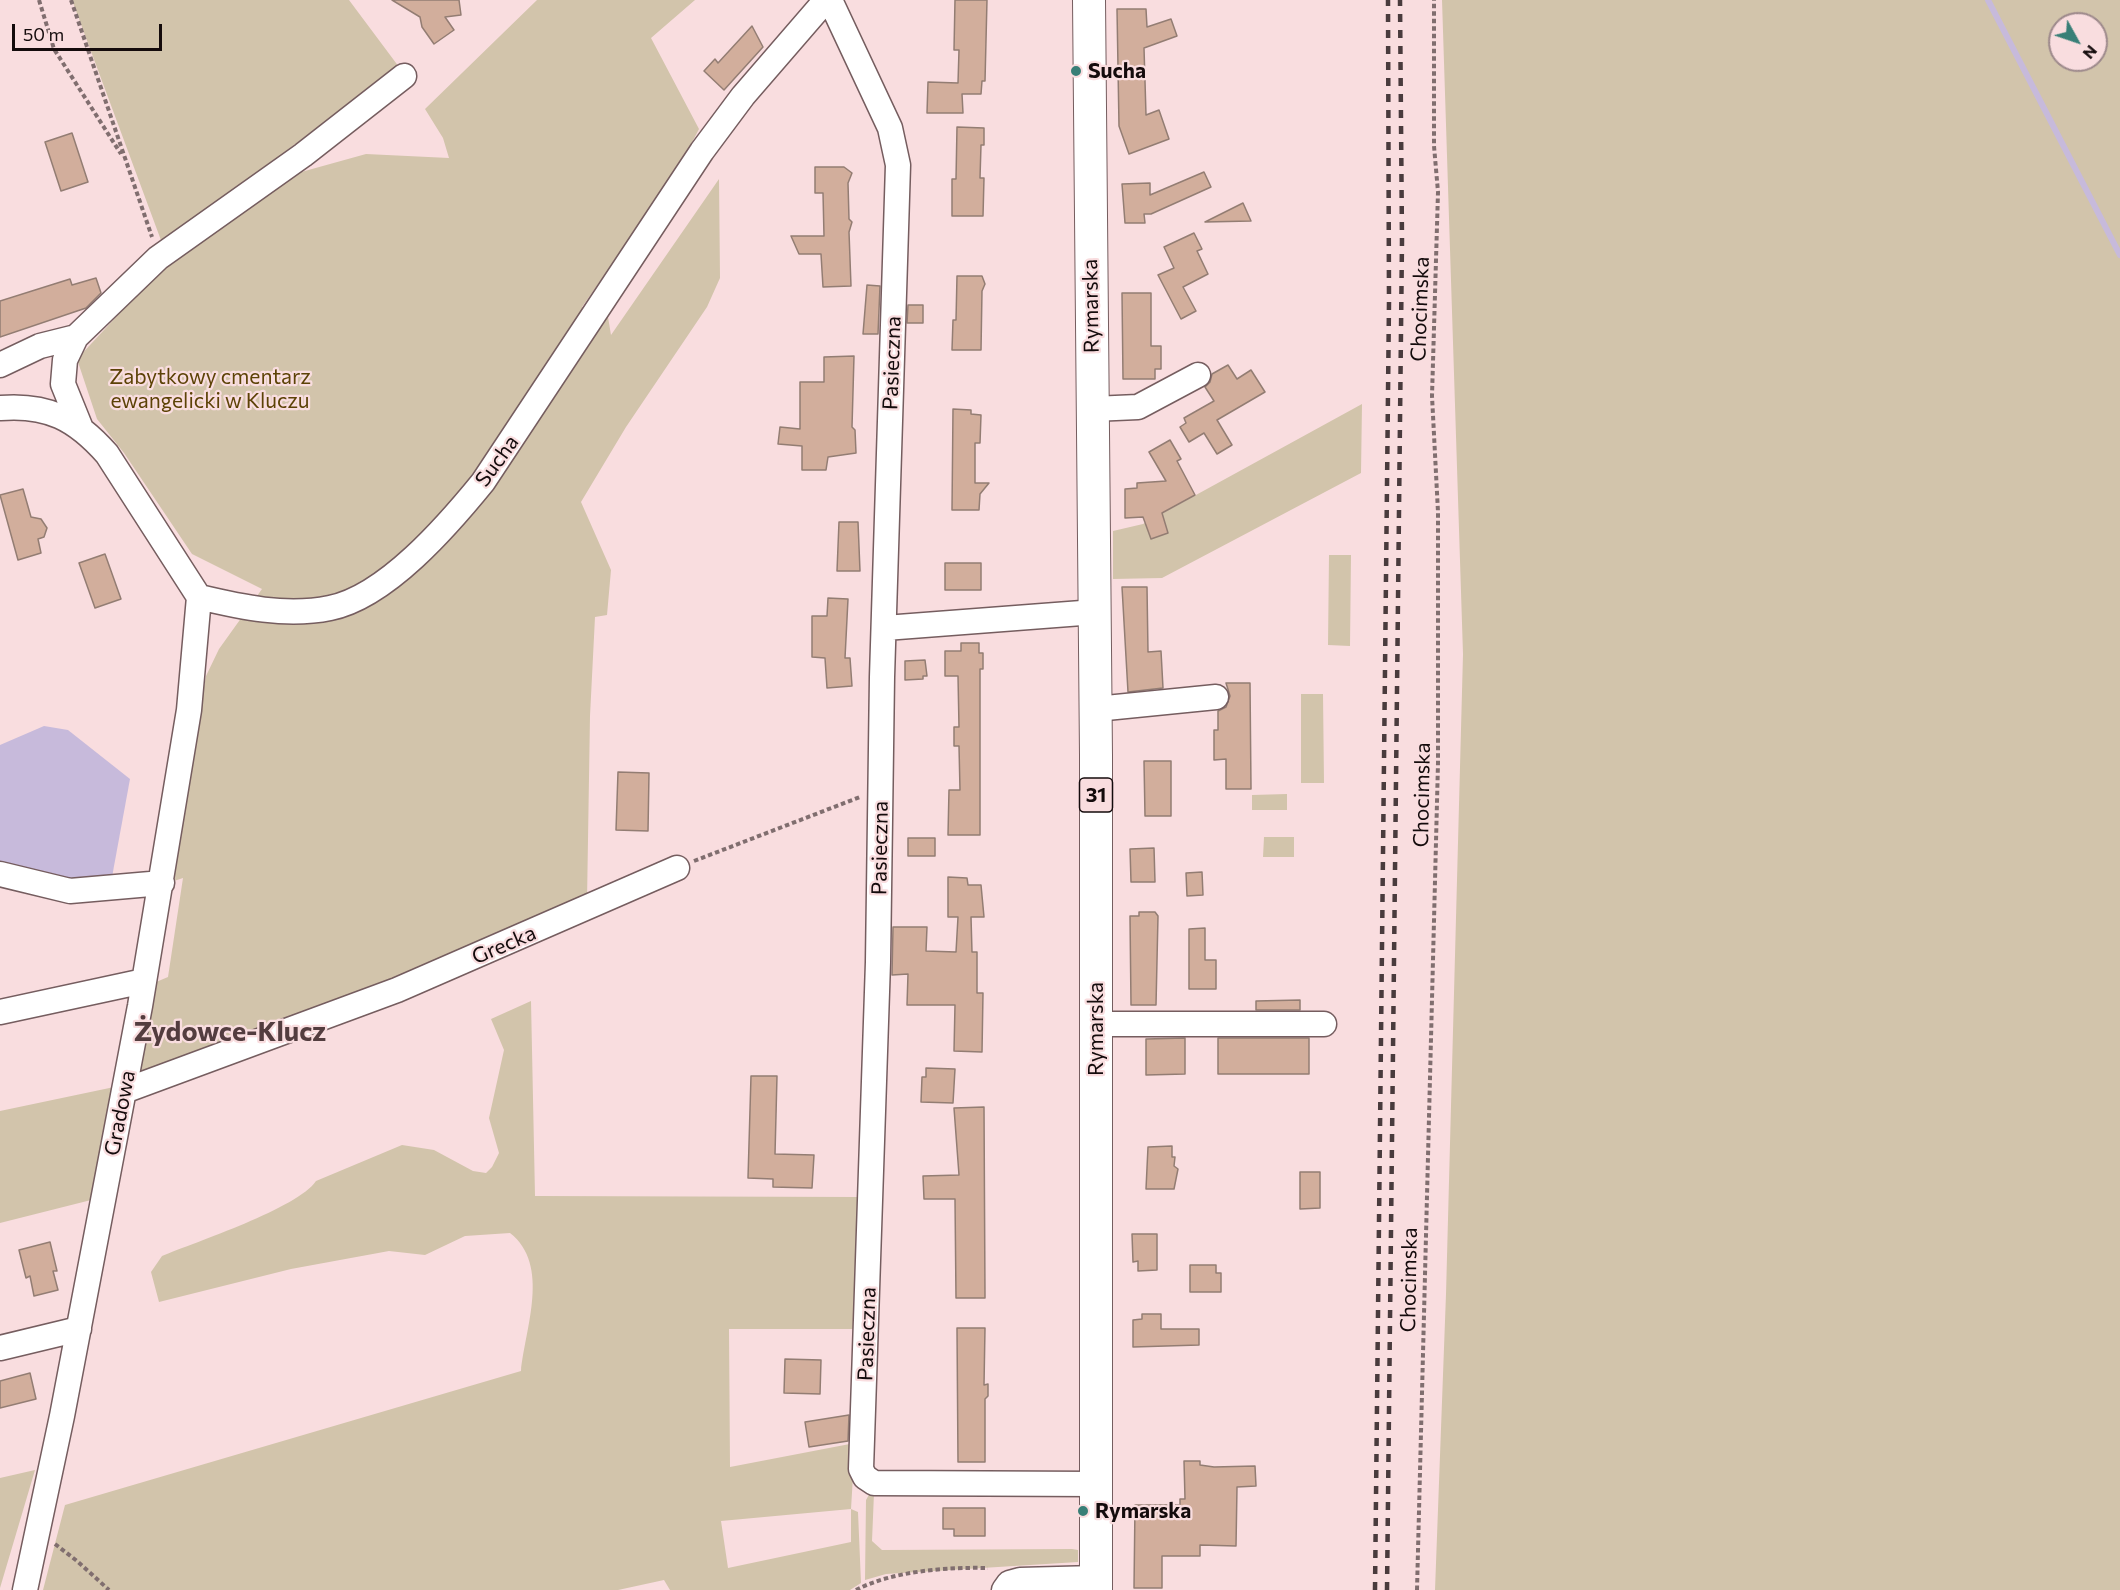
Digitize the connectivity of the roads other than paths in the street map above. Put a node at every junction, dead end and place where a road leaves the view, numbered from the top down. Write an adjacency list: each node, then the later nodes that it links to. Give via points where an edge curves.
1 (828, 0): 10 (street, Sucha, via 702,151 510,444 451,522 423,549 361,596 331,608 263,610); 12 (street, Pasieczna, via 890,128 898,165)
2 (1089, 0): 8 (main road, Rymarska / 31)
3 (404, 76): 4 (street, via 303,155 158,258)
4 (76, 337): 5 (street, via 40,346); 9 (street, via 66,360 63,384)
5 (0, 365)
6 (1198, 375): 8 (street, via 1138,407)
7 (0, 408): 9 (street, via 48,412)
8 (1093, 409): 11 (main road, Rymarska / 31)
9 (80, 426): 10 (street, via 107,454)
10 (199, 597): 17 (street, Gradowa, via 189,710)
11 (1095, 612): 12 (street); 14 (main road, Rymarska / 31)
12 (885, 628): 25 (street, Pasieczna, via 861,1469 874,1483)
13 (1216, 697): 14 (street)
14 (1096, 709): 20 (main road, Rymarska / 31)
15 (677, 868): 22 (street, Grecka, via 398,990)
16 (0, 874): 17 (street, via 70,891)
17 (162, 883): 18 (street, Gradowa)
18 (144, 981): 19 (street); 22 (street, Gradowa)
19 (0, 1012)
20 (1096, 1024): 21 (street); 25 (main road, Rymarska / 31)
21 (1324, 1024)
22 (124, 1091): 23 (street, Gradowa)
23 (79, 1329): 24 (street); 27 (street, Gradowa)
24 (0, 1348)
25 (1096, 1484): 26 (main road, Rymarska / 31)
26 (1096, 1584): 28 (street, via 1020,1580 1009,1583)
27 (25, 1590)
28 (1004, 1590)

